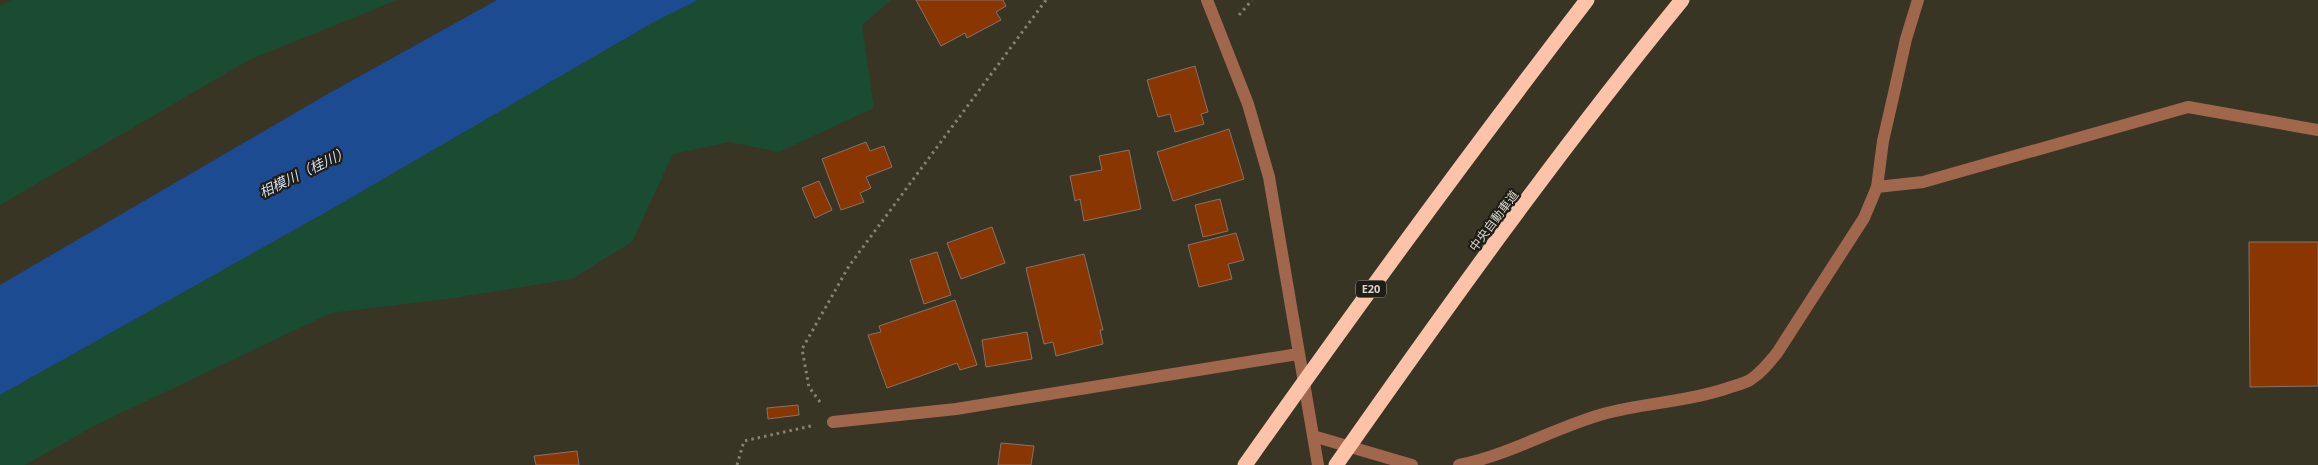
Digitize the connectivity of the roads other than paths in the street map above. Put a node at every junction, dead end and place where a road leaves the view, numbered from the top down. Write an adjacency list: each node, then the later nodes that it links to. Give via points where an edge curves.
1 (1207, 0): 7 (street, via 1248,104 1268,177)
2 (1587, 0): 10 (highway, E20, via 1499,114)
3 (1682, 0): 12 (highway, 中央自動車道, via 1554,165)
4 (1918, 0): 6 (street, via 1889,112)
5 (2318, 130): 6 (street, via 2188,107 1923,182)
6 (1877, 187): 14 (street, via 1864,218 1777,353 1750,381 1675,402 1602,414 1487,459)
7 (1298, 354): 8 (street, via 956,410); 9 (street)
8 (833, 422)
9 (1313, 436): 11 (street); 13 (street)
10 (1245, 465)
11 (1318, 465)
12 (1336, 465)
13 (1412, 465)
14 (1459, 465)

